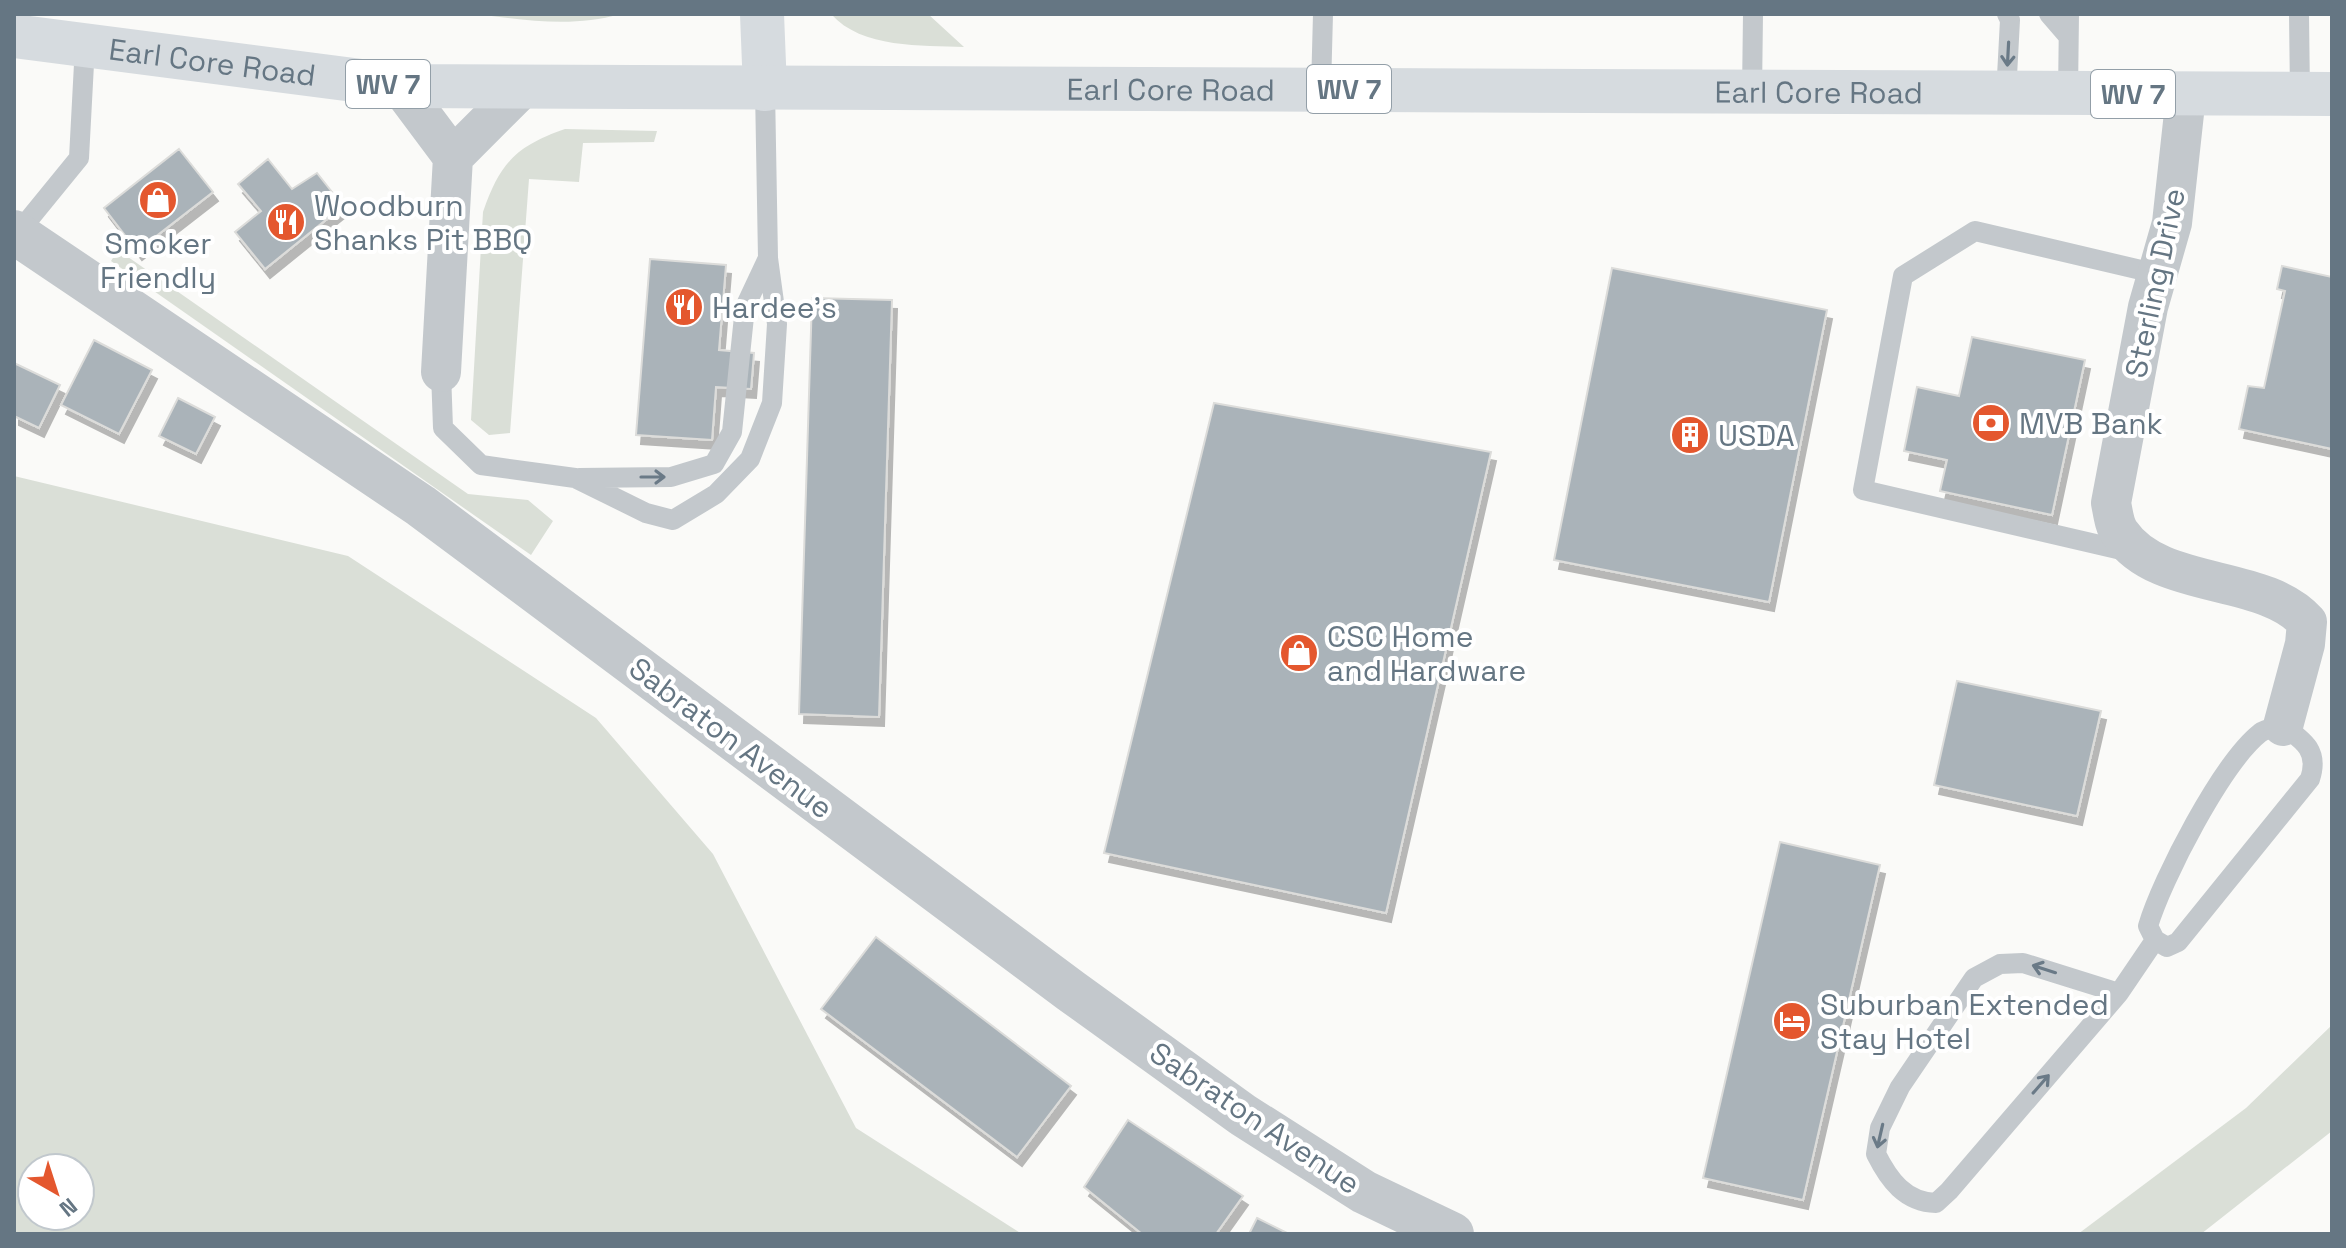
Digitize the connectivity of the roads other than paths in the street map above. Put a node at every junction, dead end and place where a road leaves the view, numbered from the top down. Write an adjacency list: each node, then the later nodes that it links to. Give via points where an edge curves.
1 (762, 14): 13 (main road)
2 (1323, 14): 14 (lane)
3 (1753, 14): 15 (lane)
4 (2007, 14): 18 (lane, one-way to 18)
5 (2049, 14): 9 (lane)
6 (2069, 14): 9 (lane)
7 (2299, 14): 17 (lane)
8 (14, 36): 10 (main road, Earl Core Road / WV 7)
9 (2068, 36): 16 (lane)
10 (85, 45): 11 (main road, Earl Core Road / WV 7); 21 (lane, via 79,158)
11 (400, 86): 12 (main road, Earl Core Road / WV 7); 20 (street)
12 (522, 88): 13 (main road, Earl Core Road / WV 7); 20 (street)
13 (765, 89): 14 (main road, Earl Core Road / WV 7); 22 (lane)
14 (1321, 89): 15 (main road, Earl Core Road / WV 7)
15 (1752, 93): 18 (main road, Earl Core Road / WV 7)
16 (2068, 94): 18 (main road, Earl Core Road / WV 7); 19 (main road, Earl Core Road / WV 7)
17 (2316, 94): 19 (main road, Earl Core Road / WV 7)
18 (2006, 95)
19 (2186, 95): 23 (street, Sterling Drive, via 2172,223)
20 (453, 157): 24 (street)
21 (15, 233): 30 (street, Sabraton Avenue, via 421,506 1243,1115 1364,1192)
22 (768, 258): 25 (lane, one-way to 22, via 671,477 714,464 732,432 745,307); 25 (lane, via 777,324 772,403 750,459 716,494 673,520 646,513)
23 (2158, 274): 26 (street, Sterling Drive, via 2111,503 2117,530); 26 (lane, via 1975,231 1903,276 1863,490)
24 (441, 372): 25 (lane, via 443,428 481,465)
25 (575, 478)
26 (2137, 553): 27 (street, via 2293,606 2307,622)
27 (2283, 726): 28 (lane, via 2263,730 2240,752 2157,896 2148,926); 28 (lane, via 2310,748 2315,762 2310,779 2178,942 2167,947)
28 (2155, 940): 29 (lane)
29 (2119, 993): 29 (lane, one-way to 29, via 2023,963 2000,964 1974,978 1900,1087 1880,1128 1876,1154 1900,1190 1921,1202 1936,1203)
30 (1452, 1234)

